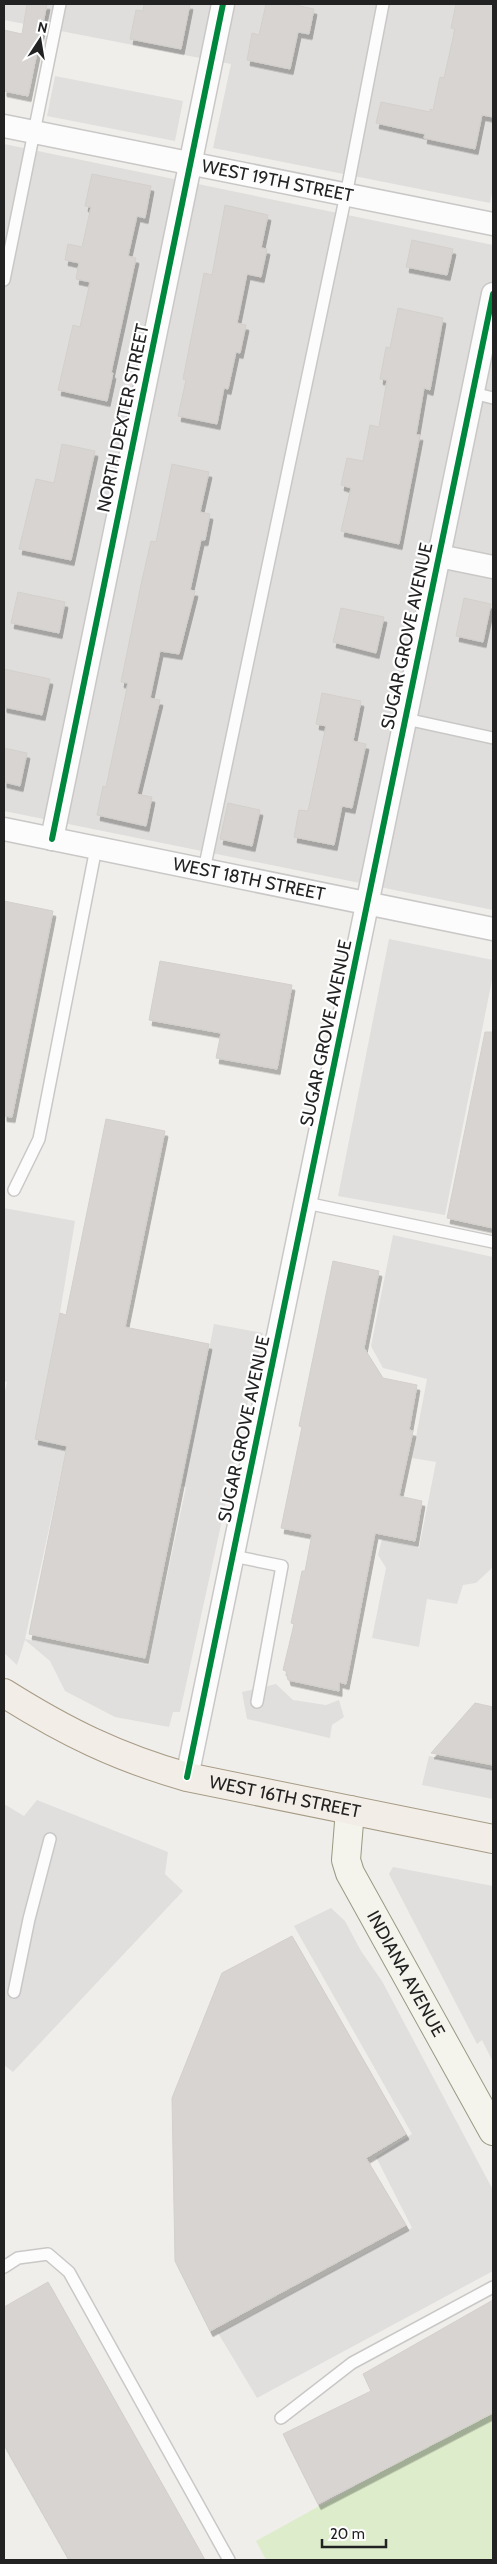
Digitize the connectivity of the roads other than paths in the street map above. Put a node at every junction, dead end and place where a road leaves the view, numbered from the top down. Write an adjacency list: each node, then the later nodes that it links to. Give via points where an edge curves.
1 (60, 4): 5 (lane)
2 (223, 4): 6 (street, NORTH DEXTER STREET)
3 (383, 4): 7 (lane)
4 (4, 126): 5 (street, WEST 19TH STREET)
5 (34, 132): 6 (street, WEST 19TH STREET); 9 (lane)
6 (190, 163): 7 (street, WEST 19TH STREET); 17 (street, NORTH DEXTER STREET)
7 (346, 194): 8 (street, WEST 19TH STREET); 19 (lane)
8 (493, 224)
9 (4, 280)
10 (493, 294): 11 (street, SUGAR GROVE AVENUE)
11 (483, 395): 12 (street, SUGAR GROVE AVENUE)
12 (439, 556): 13 (street); 14 (street, SUGAR GROVE AVENUE)
13 (493, 567)
14 (406, 719): 15 (lane); 20 (street, SUGAR GROVE AVENUE)
15 (493, 738)
16 (4, 829): 17 (street, WEST 18TH STREET)
17 (52, 839): 18 (street, WEST 18TH STREET)
18 (96, 848): 19 (street, WEST 18TH STREET); 22 (lane, via 39,1139)
19 (204, 870): 20 (street, WEST 18TH STREET)
20 (368, 903): 21 (street, WEST 18TH STREET); 23 (street, SUGAR GROVE AVENUE)
21 (493, 928)
22 (14, 1190)
23 (306, 1203): 24 (lane); 25 (street, SUGAR GROVE AVENUE)
24 (493, 1242)
25 (233, 1556): 27 (lane, via 282,1566); 28 (street, SUGAR GROVE AVENUE)
26 (4, 1693): 28 (main road, WEST 16TH STREET, via 38,1716 110,1752)
27 (257, 1702)
28 (188, 1777): 29 (main road, WEST 16TH STREET)
29 (350, 1810): 31 (main road, WEST 16TH STREET); 33 (main road, INDIANA AVENUE, via 346,1860 350,1873)
30 (50, 1839): 32 (lane)
31 (493, 1839)
32 (14, 1992)
33 (493, 2130)
34 (4, 2267): 37 (lane, via 18,2258 48,2254 69,2272)
35 (493, 2287): 36 (lane, via 352,2363)
36 (281, 2418)
37 (228, 2560)

